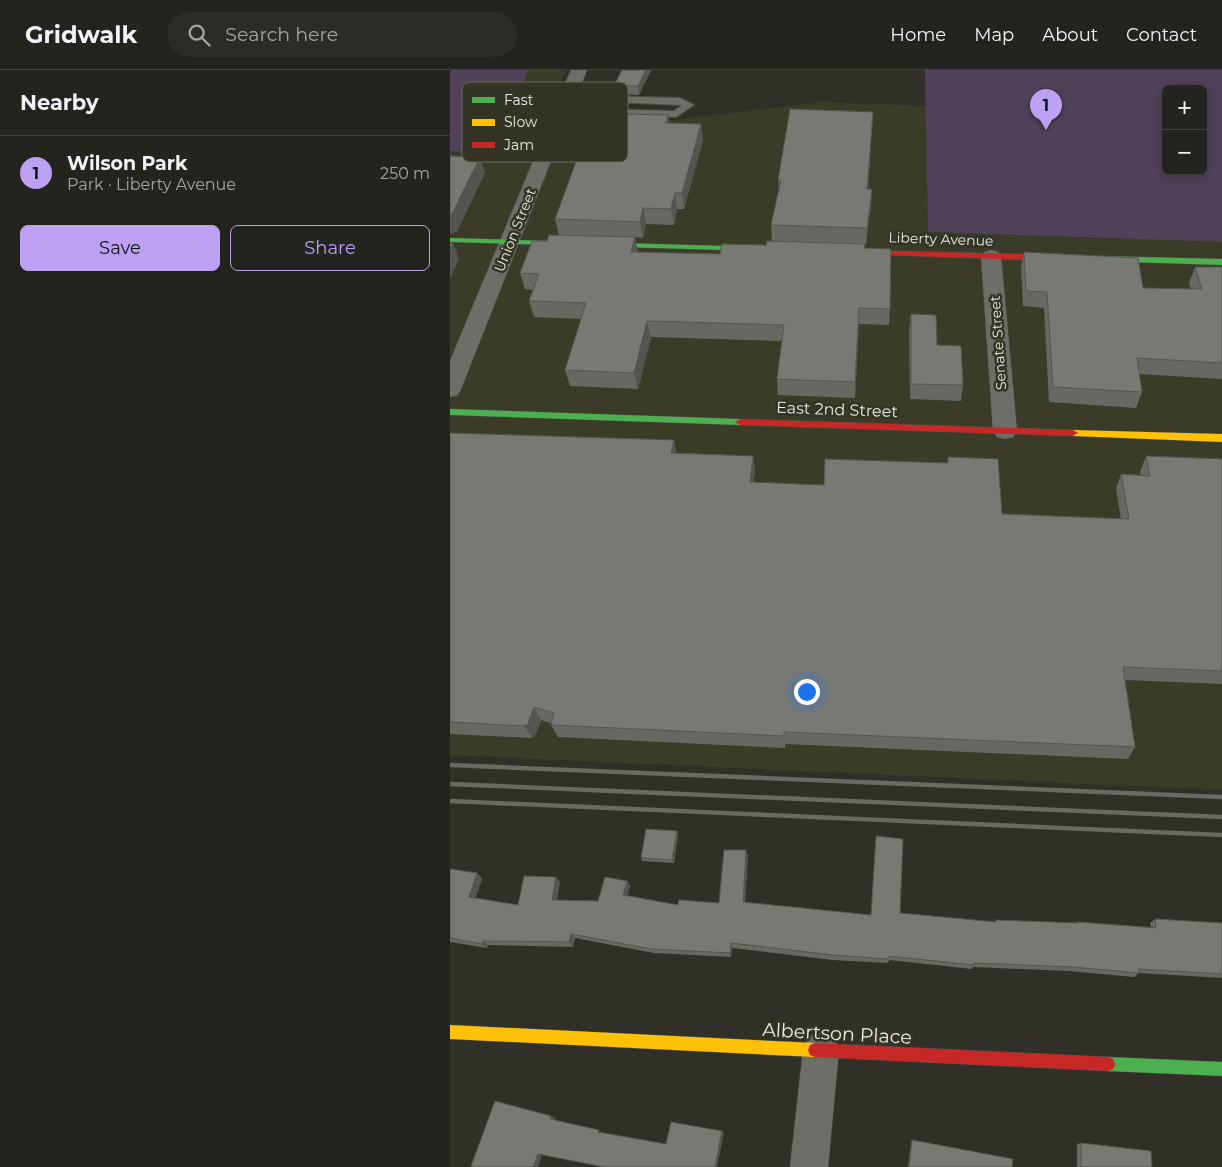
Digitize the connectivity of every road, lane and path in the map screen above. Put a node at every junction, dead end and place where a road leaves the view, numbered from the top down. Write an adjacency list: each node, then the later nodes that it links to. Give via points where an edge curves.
1 (579, 70): 2 (street, Union Street)
2 (574, 82)
3 (628, 102): 4 (lane, via 680,101 689,105 676,114)
4 (628, 110)
5 (542, 162): 7 (street, Union Street)
6 (450, 240): 7 (street)
7 (510, 242): 8 (street); 14 (street, Union Street)
8 (765, 249)
9 (844, 251): 10 (street, Liberty Avenue)
10 (991, 256): 11 (street, Liberty Avenue); 16 (street, Senate Street)
11 (1068, 258)
12 (1088, 258): 13 (street)
13 (1222, 262)
14 (450, 389)
15 (450, 412): 16 (street, East 2nd Street)
16 (1005, 431): 17 (street, East 2nd Street)
17 (1222, 438)
18 (450, 1032): 19 (street, Albertson Place)
19 (822, 1050): 20 (street, Albertson Place); 21 (street)
20 (1222, 1070)
21 (809, 1167)

